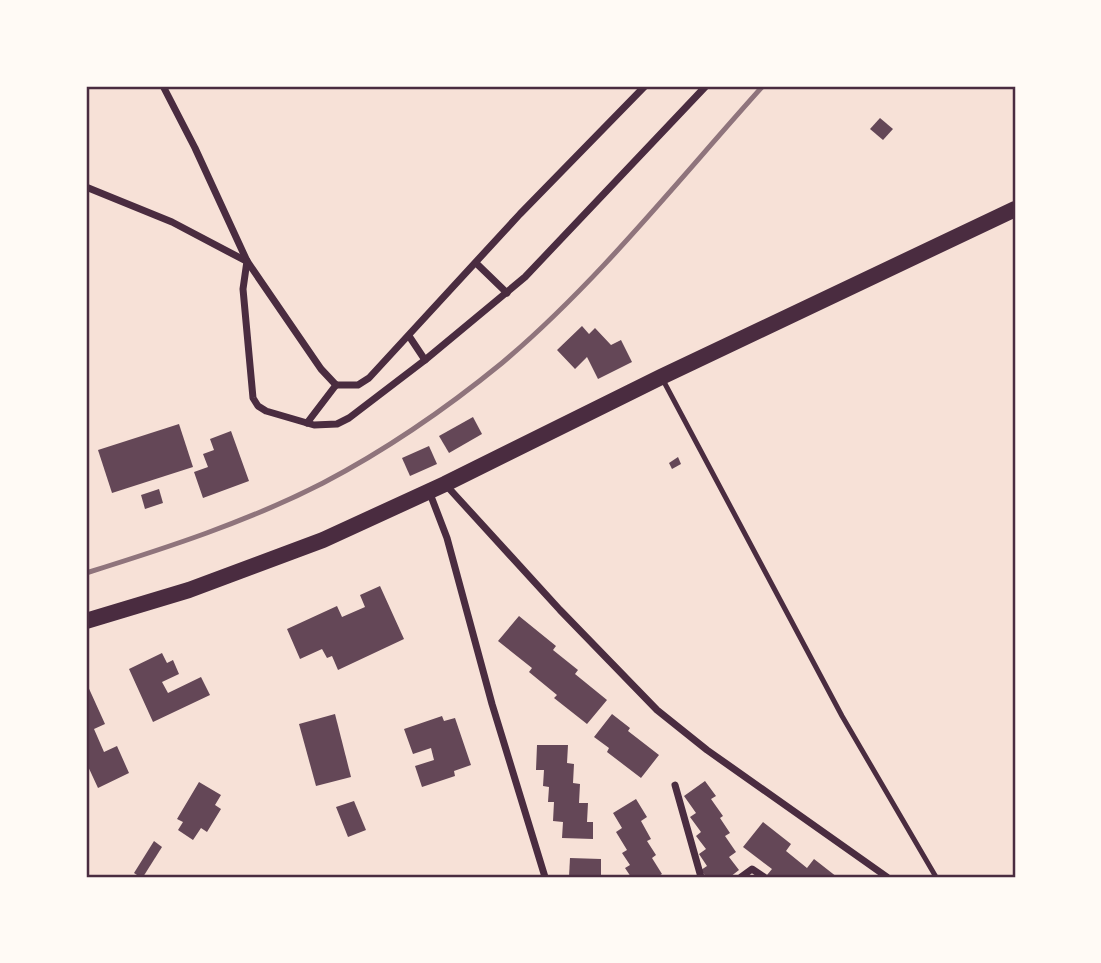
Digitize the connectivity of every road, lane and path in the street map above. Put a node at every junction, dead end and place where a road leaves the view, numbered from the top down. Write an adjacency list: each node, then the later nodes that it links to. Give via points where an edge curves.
1 (163, 86): 6 (street)
2 (645, 86): 7 (street)
3 (706, 86): 8 (street)
4 (86, 187): 6 (street, via 172,222)
5 (1015, 209): 11 (main road)
6 (247, 261): 12 (street, via 320,369); 13 (street, via 243,289 253,398 266,411)
7 (476, 263): 8 (street); 9 (street)
8 (507, 293): 10 (street)
9 (409, 336): 10 (street); 12 (street, via 369,378 358,385)
10 (425, 360): 13 (street, via 349,418 337,424)
11 (661, 377): 14 (main road); 23 (lane, via 842,716)
12 (336, 385): 13 (street)
13 (307, 423)
14 (445, 484): 15 (main road); 22 (street, via 657,710)
15 (429, 491): 16 (main road, via 295,552); 18 (street, via 451,552)
16 (86, 621)
17 (675, 785): 19 (street)
18 (545, 877)
19 (701, 877)
20 (741, 877): 21 (street, via 752,869)
21 (764, 877)
22 (887, 877)
23 (936, 877)

